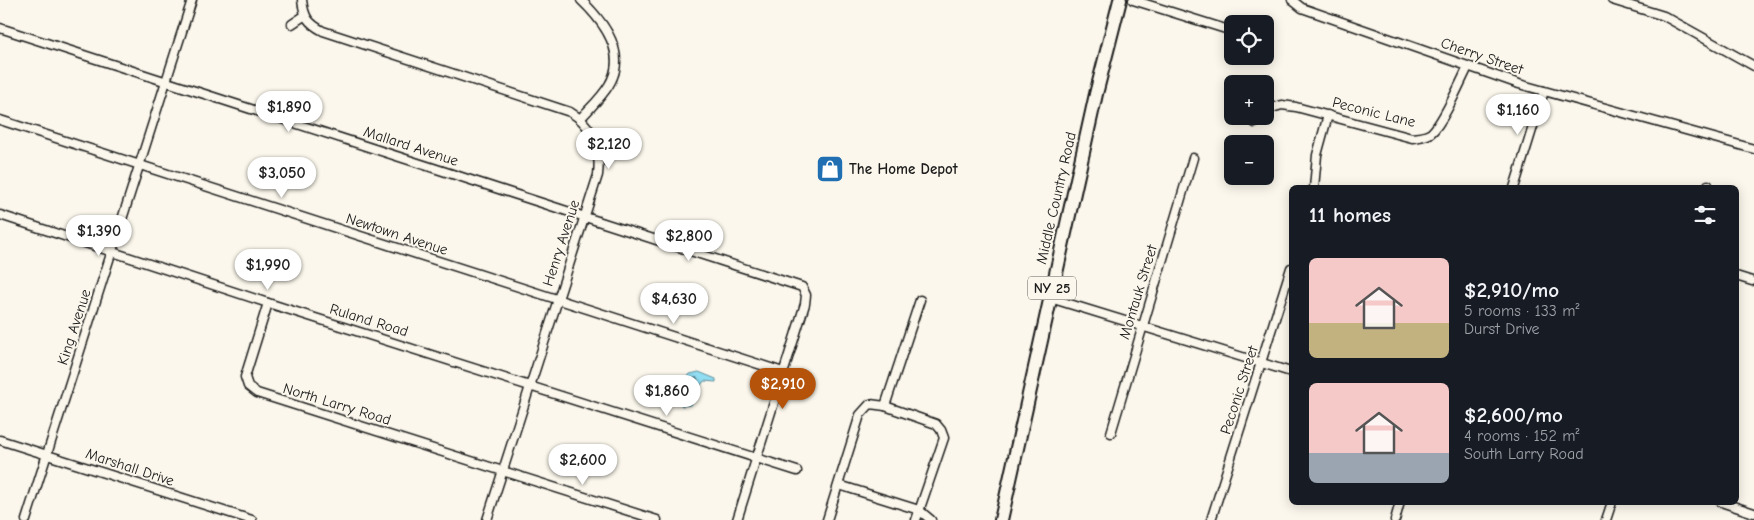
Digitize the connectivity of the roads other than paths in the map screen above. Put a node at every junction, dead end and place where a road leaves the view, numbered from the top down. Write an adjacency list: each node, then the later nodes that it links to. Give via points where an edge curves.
1 (191, 0): 14 (street, King Avenue)
2 (302, 0): 8 (street)
3 (581, 0): 18 (street, via 610,39 617,62 608,86)
4 (1120, 0): 31 (main road, Middle Country Road / NY 25)
5 (1133, 0): 11 (street)
6 (1292, 0): 13 (street, Cherry Street, via 1302,8)
7 (1612, 0): 12 (street, via 1664,16)
8 (304, 16): 9 (street); 18 (street, via 311,25 323,31 554,106)
9 (292, 24)
10 (0, 28): 14 (street, Mallard Avenue)
11 (1224, 28)
12 (1754, 66)
13 (1468, 67): 15 (street, Cherry Street); 17 (street, Peconic Lane, via 1437,125 1422,137 1412,138)
14 (166, 81): 22 (street, King Avenue); 26 (street, Mallard Avenue)
15 (1544, 92): 20 (street, Cherry Street); 24 (street)
16 (1274, 107): 17 (street, Peconic Lane, via 1282,105)
17 (1328, 116): 23 (street, via 1317,155)
18 (581, 118): 26 (street, Henry Avenue, via 593,134 600,159)
19 (0, 120): 22 (street, Newtown Avenue)
20 (1754, 149)
21 (1193, 158): 35 (street, Montauk Street)
22 (141, 166): 27 (street, King Avenue); 32 (street, Newtown Avenue)
23 (1314, 185)
24 (1515, 185)
25 (0, 215): 27 (street, Ruland Road)
26 (584, 217): 32 (street, Henry Avenue); 38 (street, Mallard Avenue, via 802,287 806,295 805,304)
27 (112, 251): 34 (street, Ruland Road); 43 (street, King Avenue)
28 (1289, 275): 36 (street, Peconic Street)
29 (1739, 277): 30 (street)
30 (1752, 281)
31 (1050, 298): 35 (street); 61 (main road, Middle Country Road / NY 25)
32 (557, 300): 38 (street, Newtown Avenue); 39 (street, Henry Avenue)
33 (920, 300): 40 (street)
34 (268, 303): 39 (street, Ruland Road); 45 (street, North Larry Road, via 245,377 248,386 257,393)
35 (1143, 326): 36 (street); 41 (street, Montauk Street)
36 (1262, 364): 37 (street); 62 (street, Peconic Street)
37 (1289, 371)
38 (783, 372): 44 (street)
39 (530, 385): 44 (street, Ruland Road); 45 (street, Henry Avenue)
40 (885, 406): 47 (street, via 870,404 860,415); 51 (street, via 936,424 944,438)
41 (1111, 434)
42 (0, 440): 43 (street, Marshall Drive)
43 (48, 455): 53 (street, King Avenue); 54 (street, Marshall Drive)
44 (756, 458): 46 (street, Ruland Road); 57 (street)
45 (503, 471): 55 (street, Henry Avenue); 56 (street)
46 (797, 471)
47 (839, 485): 51 (street); 58 (street)
48 (1399, 505): 63 (street)
49 (1611, 505): 64 (street)
50 (1730, 505): 52 (street)
51 (919, 510): 59 (street); 60 (street)
52 (1754, 513)
53 (26, 520)
54 (252, 520)
55 (487, 520)
56 (657, 520)
57 (737, 520)
58 (827, 520)
59 (916, 520)
60 (931, 520)
61 (1000, 520)
62 (1211, 520)
63 (1395, 520)
64 (1606, 520)

